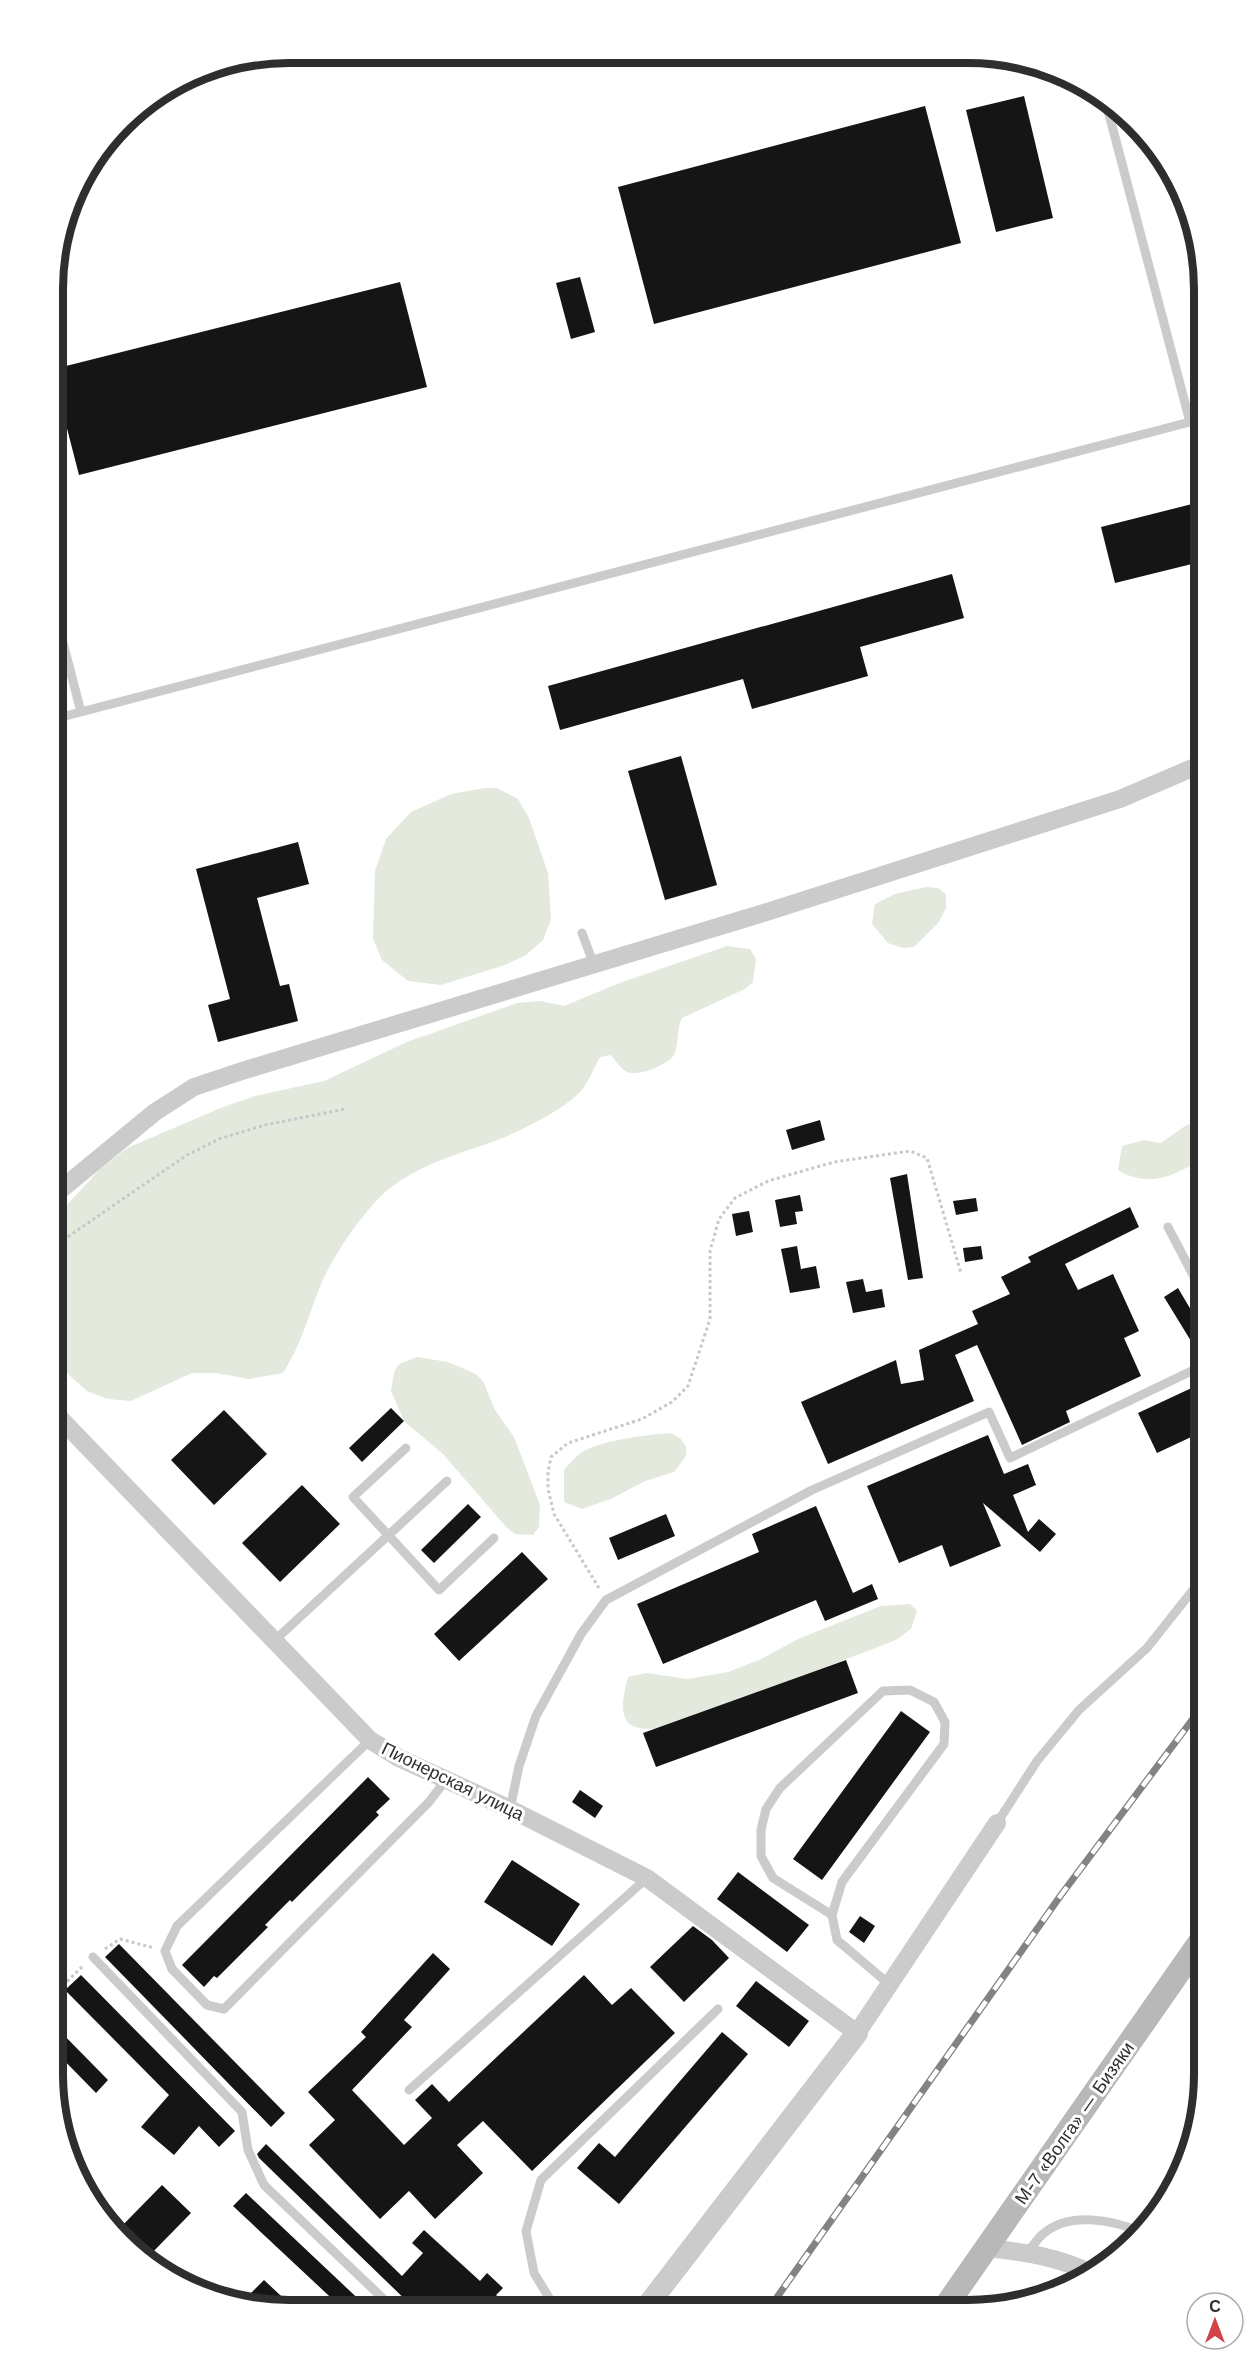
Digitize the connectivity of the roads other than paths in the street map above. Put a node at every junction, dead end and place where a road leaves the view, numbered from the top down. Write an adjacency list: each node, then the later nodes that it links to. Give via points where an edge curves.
1 (1108, 112): 3 (lane, via 1190,422)
2 (63, 643): 3 (lane)
3 (81, 712): 4 (lane)
4 (63, 717)
5 (1194, 767): 7 (street, via 1120,799)
6 (582, 933): 7 (lane)
7 (594, 965): 8 (street, via 194,1087 155,1112)
8 (63, 1188)
9 (1168, 1227): 10 (lane)
10 (1194, 1277)
11 (1194, 1370): 21 (lane, via 1010,1458 989,1412 812,1490 606,1600 581,1634 536,1716)
12 (63, 1421): 18 (street, Пионерская улица)
13 (406, 1448): 15 (lane, via 353,1497)
14 (447, 1481): 15 (lane)
15 (389, 1534): 16 (lane, via 439,1590); 18 (lane)
16 (494, 1538)
17 (1194, 1589): 22 (lane, via 1147,1648 1079,1710 1037,1761)
18 (274, 1641): 19 (street, Пионерская улица)
19 (370, 1740): 20 (street, Пионерская улица); 20 (lane, via 177,1926 165,1951 172,1969 207,2005 224,2008 429,1802)
20 (445, 1780): 21 (street, Пионерская улица)
21 (510, 1809): 23 (street, Пионерская улица)
22 (997, 1823): 27 (street)
23 (647, 1878): 29 (street, Пионерская улица); 30 (lane)
24 (832, 1915): 24 (lane, via 842,1882 944,1744 945,1722 934,1702 910,1690 883,1691 780,1788 766,1809 761,1856 772,1878); 27 (lane, via 837,1940)
25 (1194, 1950): 32 (main road, М-7 «Волга» — Бизяки)
26 (93, 1958): 35 (lane, via 242,2112 248,2150 264,2185)
27 (890, 1985): 29 (street)
28 (718, 2010): 36 (lane, via 541,2180 526,2231 534,2273)
29 (857, 2033): 37 (street)
30 (409, 2090)
31 (1133, 2228): 33 (lane, via 1089,2218 1066,2223 1044,2233)
32 (987, 2248): 33 (street); 38 (main road, М-7 «Волга» — Бизяки)
33 (1028, 2252): 34 (street)
34 (1083, 2269)
35 (385, 2300)
36 (550, 2300)
37 (652, 2300)
38 (950, 2300)

